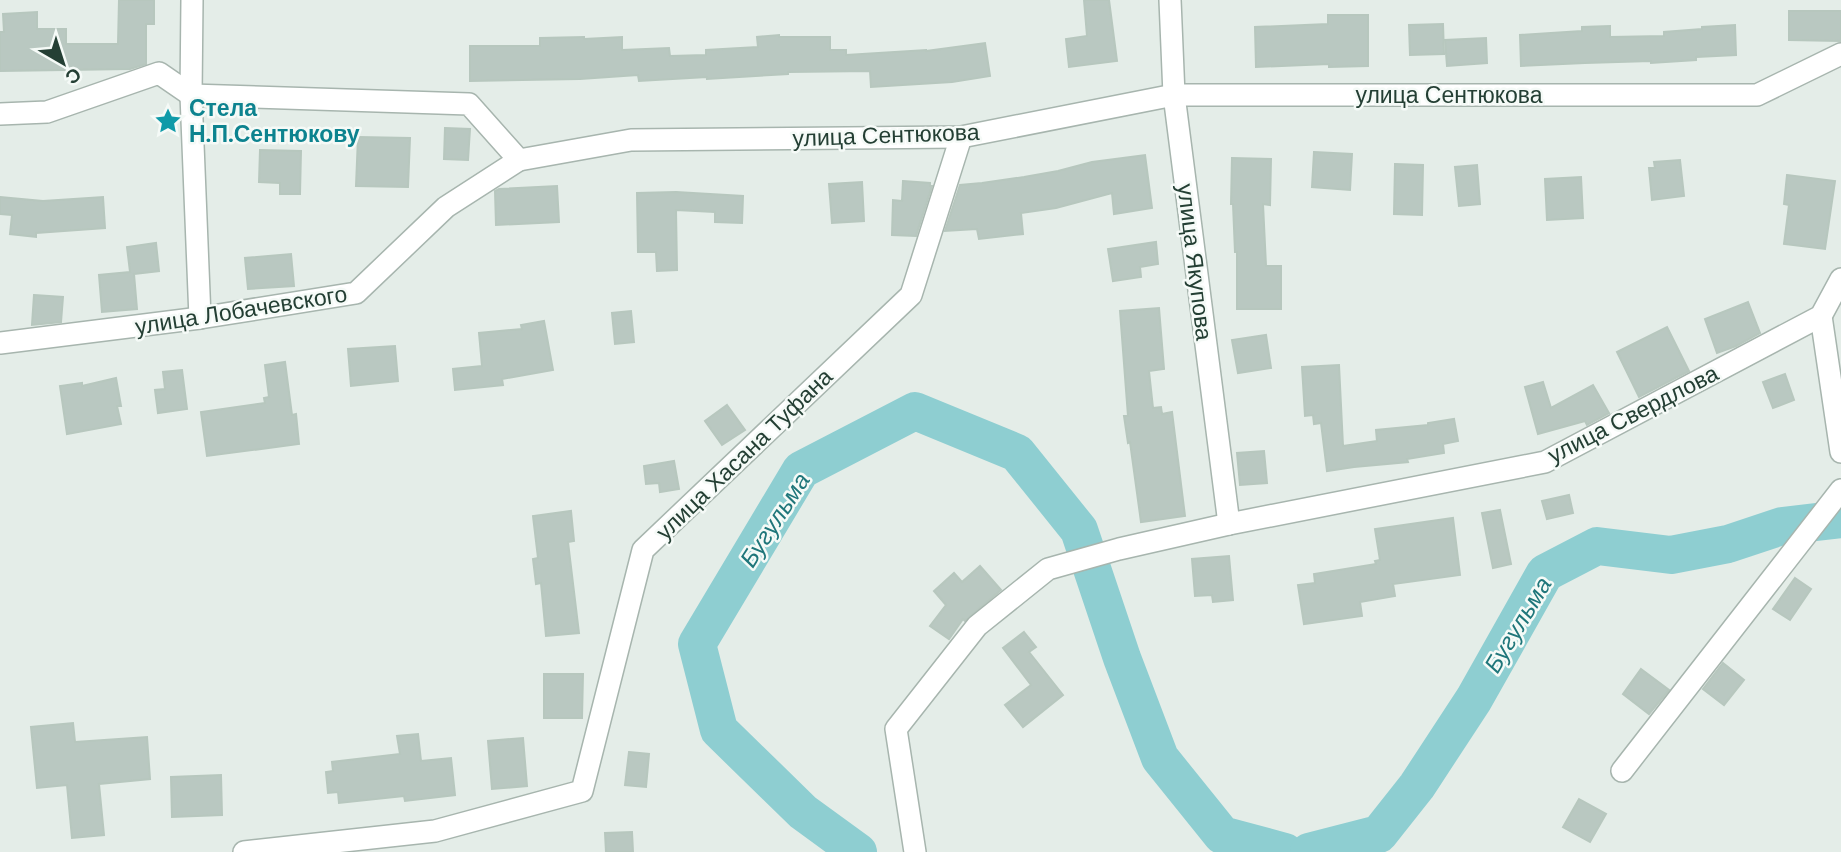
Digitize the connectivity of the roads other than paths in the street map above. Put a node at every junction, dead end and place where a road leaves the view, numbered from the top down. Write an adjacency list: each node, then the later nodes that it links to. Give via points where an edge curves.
1 (192, 0): 4 (street)
2 (1170, 0): 5 (street, улица Якупова)
3 (1841, 54): 5 (street, улица Сентюкова, via 1757,94)
4 (191, 94): 6 (street, via 159,73 47,112); 8 (street, via 469,104); 11 (street)
5 (1174, 95): 7 (street, улица Сентюкова); 15 (street, улица Якупова)
6 (0, 114)
7 (961, 137): 8 (street, улица Сентюкова, via 631,140); 17 (street, улица Хасана Туфана, via 911,295 643,550 582,791)
8 (519, 160): 11 (street, улица Лобачевского, via 446,207 356,293)
9 (1841, 279): 10 (street)
10 (1821, 316): 13 (street); 15 (street, улица Свердлова, via 1545,462)
11 (200, 318): 12 (street, улица Лобачевского)
12 (0, 343)
13 (1841, 452)
14 (1841, 489): 16 (street)
15 (1229, 524): 19 (street, улица Свердлова, via 1048,569 977,625 896,729)
16 (1622, 771)
17 (436, 842): 18 (street, улица Хасана Туфана)
18 (244, 852)
19 (915, 852)

